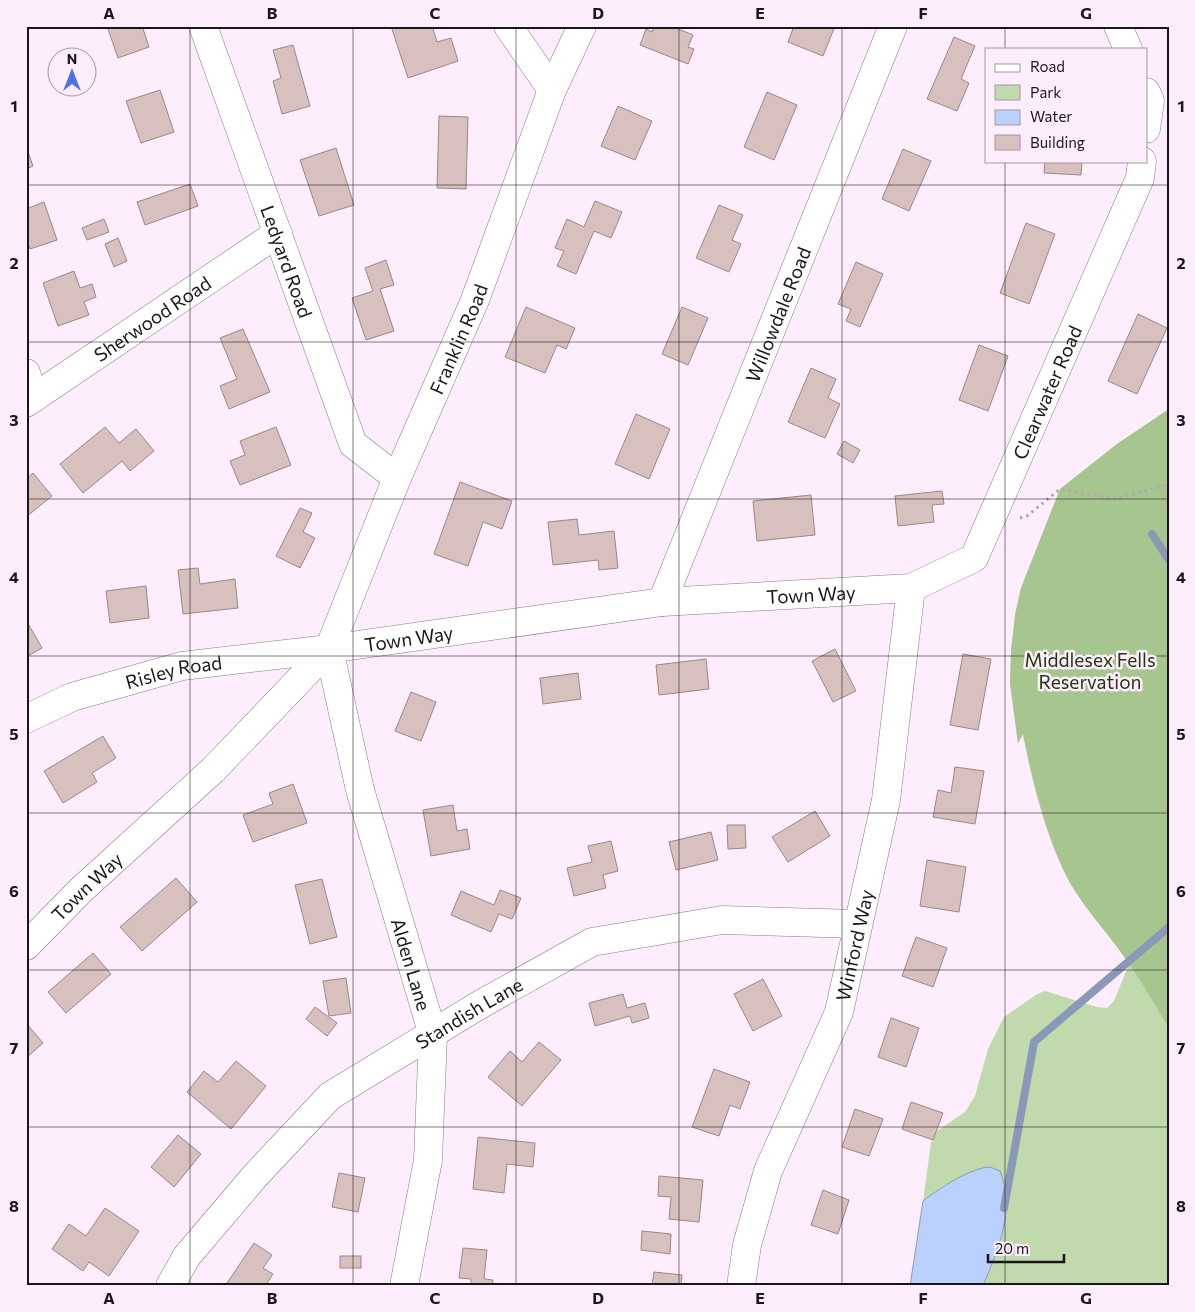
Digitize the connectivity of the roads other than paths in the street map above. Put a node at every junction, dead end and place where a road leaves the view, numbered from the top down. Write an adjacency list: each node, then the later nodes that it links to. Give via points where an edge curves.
1 (203, 26): 11 (street, Ledyard Road)
2 (508, 26): 7 (street)
3 (582, 26): 7 (street, Franklin Road)
4 (893, 26): 15 (street, Willowdale Road)
5 (1118, 26): 6 (street)
6 (1128, 48)
7 (552, 90): 13 (street, Franklin Road, via 476,300)
8 (1148, 96): 9 (street)
9 (1148, 115)
10 (1142, 162): 14 (street, Clearwater Road, via 1140,178 974,558)
11 (278, 233): 12 (street, Sherwood Road); 13 (street, Ledyard Road, via 353,444)
12 (29, 391)
13 (397, 478): 16 (street, Franklin Road)
14 (911, 588): 15 (street, Town Way); 18 (street, Winford Way, via 886,800)
15 (662, 602): 16 (street, Town Way)
16 (329, 648): 17 (street, Risley Road, via 182,666 72,697); 19 (street, Town Way, via 213,770 81,890); 20 (street, Alden Lane, via 360,790)
17 (26, 719)
18 (858, 924): 20 (street, Standish Lane, via 722,920 592,942 481,1004); 23 (street, Winford Way, via 839,1012 768,1171)
19 (26, 946)
20 (433, 1035): 21 (street, Standish Lane, via 330,1096 255,1176 187,1256); 22 (street, Alden Lane, via 428,1160)
21 (170, 1286)
22 (404, 1286)
23 (740, 1286)

